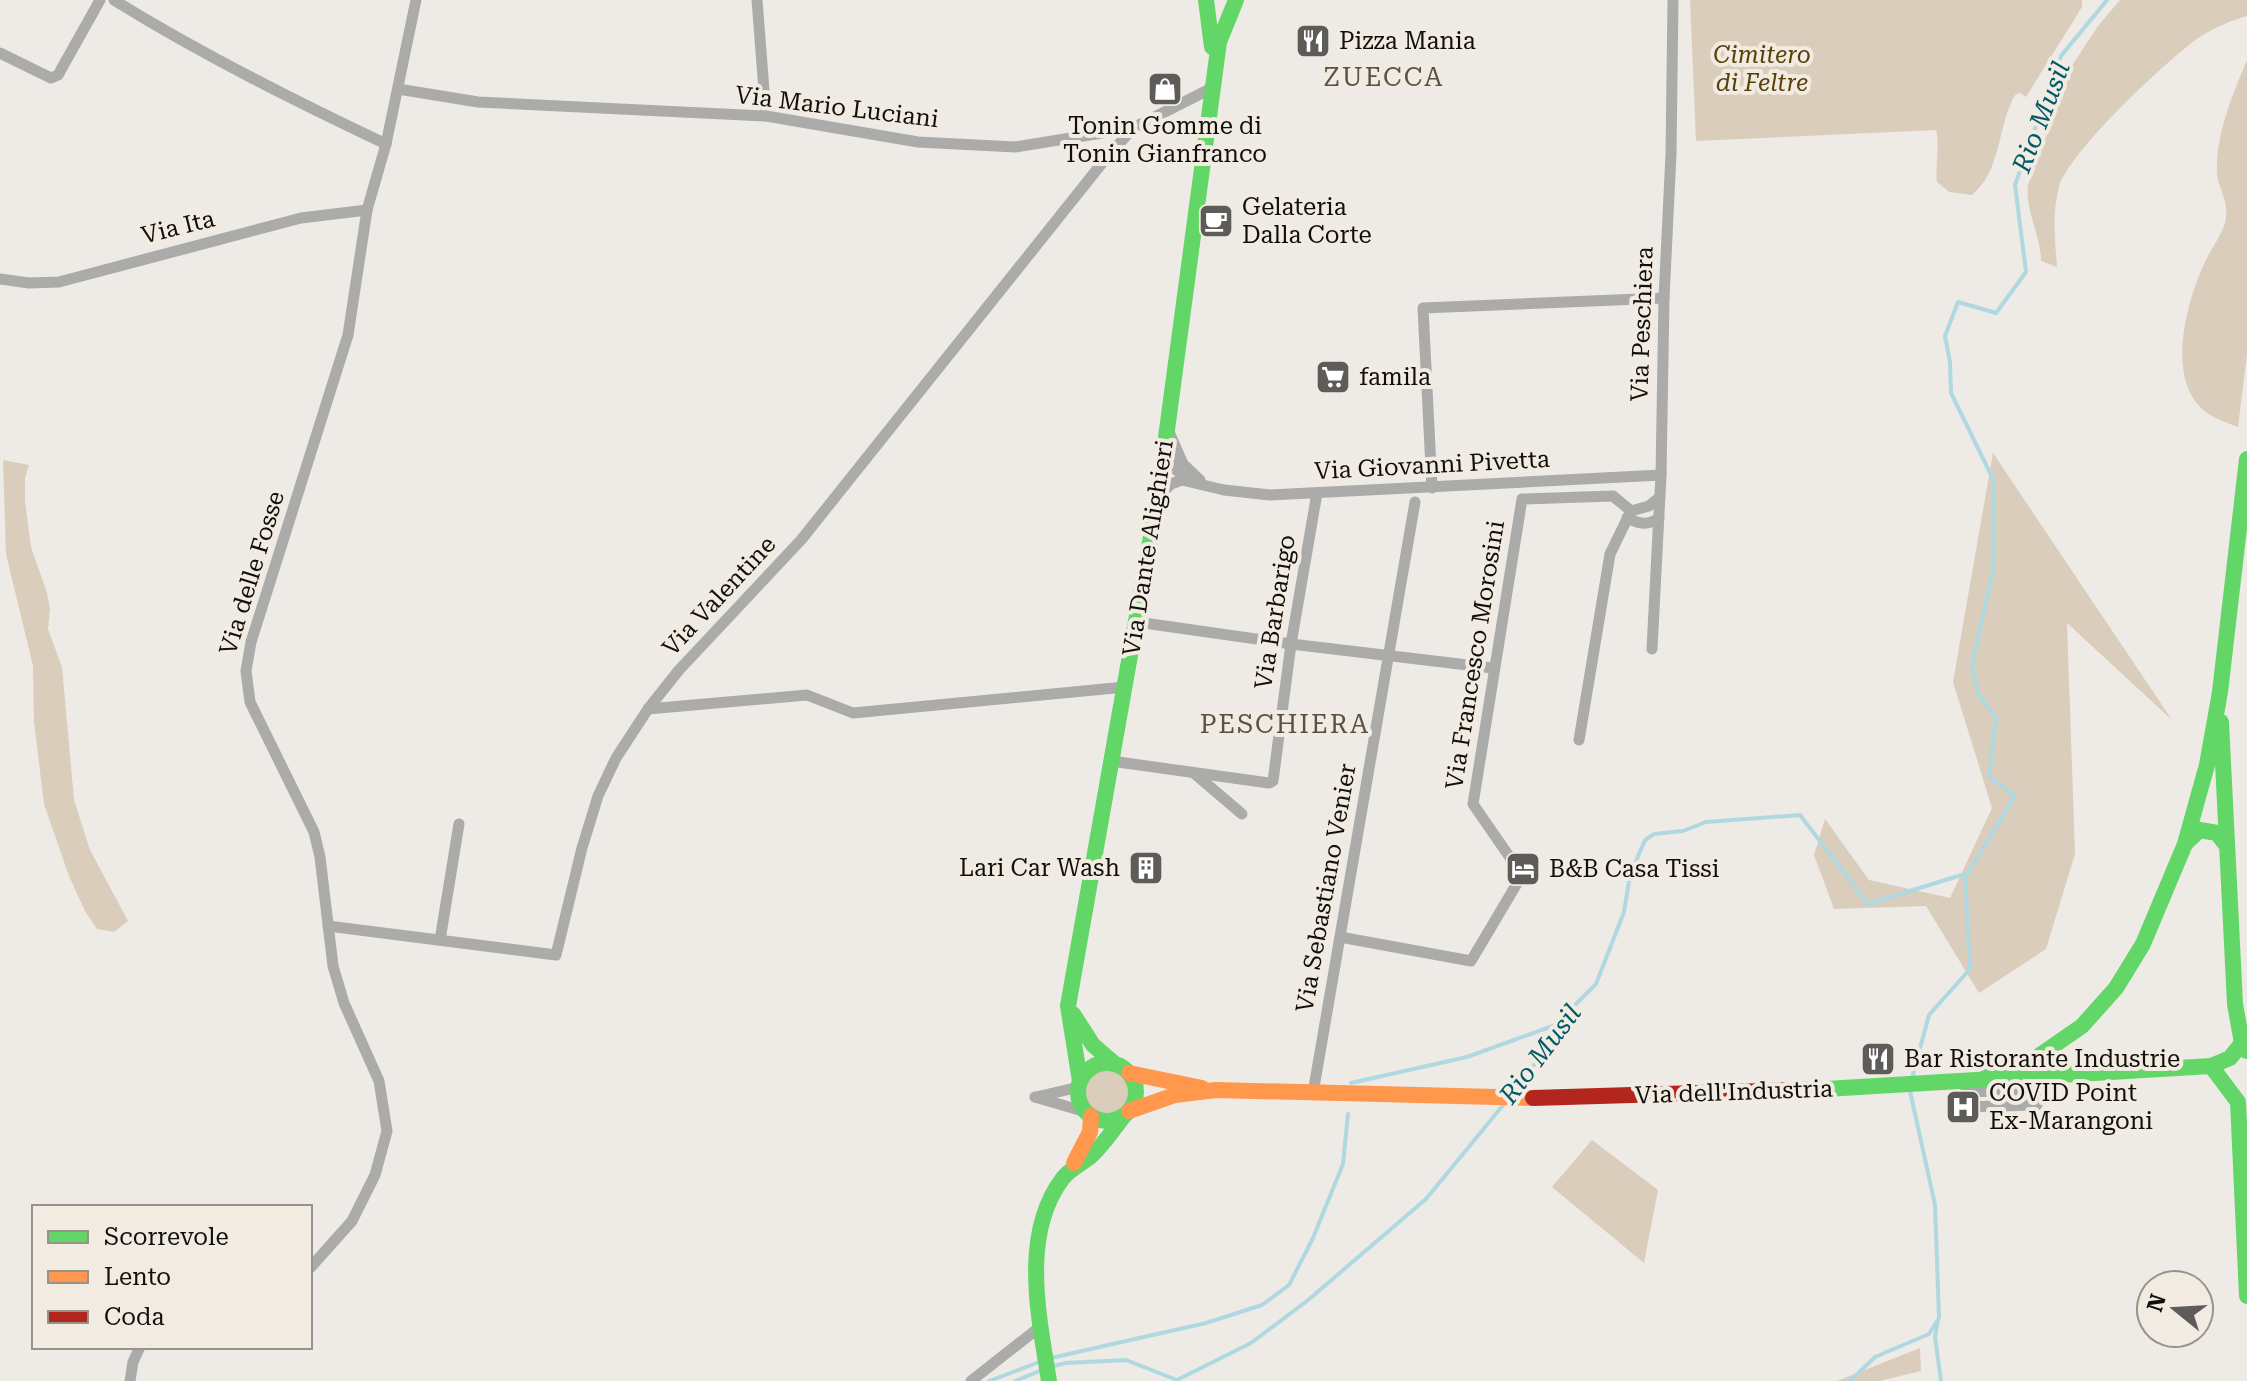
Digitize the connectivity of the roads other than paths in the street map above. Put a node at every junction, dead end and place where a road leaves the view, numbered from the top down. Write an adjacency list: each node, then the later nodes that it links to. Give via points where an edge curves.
1 (100, 0): 8 (street, via 58,75 51,78)
2 (114, 0): 13 (street, via 280,94)
3 (416, 0): 10 (street, Via delle Fosse)
4 (757, 0): 11 (street)
5 (1206, 0): 9 (street, Via Dante Alighieri)
6 (1236, 0): 9 (street, Via Dante Alighieri, via 1223,28)
7 (1673, 0): 16 (street, Via Peschiera)
8 (0, 53)
9 (1212, 88): 12 (street, Via Mario Luciani); 17 (street, Via Dante Alighieri)
10 (398, 89): 11 (street, Via Mario Luciani, via 478,102); 13 (street, Via delle Fosse)
11 (766, 116): 12 (street, Via Mario Luciani, via 918,142 1015,147)
12 (1133, 128): 36 (street, Via Valentine, via 801,540)
13 (386, 144): 14 (street, Via delle Fosse)
14 (367, 210): 15 (street, Via Ita, via 301,218 59,282); 44 (street, Via delle Fosse, via 348,335 246,671 250,702 314,832)
15 (0, 279)
16 (1664, 298): 19 (street, Via Peschiera); 22 (street, via 1423,308)
17 (1166, 435): 20 (street, via 1169,462); 21 (street, via 1183,464); 24 (street, Via Dante Alighieri)
18 (2247, 459): 35 (street)
19 (1661, 475): 22 (street, Via Giovanni Pivetta); 25 (street, Via Peschiera)
20 (1188, 480): 21 (street, Via Giovanni Pivetta); 24 (street, via 1171,484)
21 (1207, 485): 23 (street, Via Giovanni Pivetta, via 1254,494)
22 (1432, 488): 23 (street, Via Giovanni Pivetta)
23 (1317, 493): 30 (street, Via Barbarigo)
24 (1158, 497): 29 (street, Via Dante Alighieri)
25 (1660, 497): 27 (street); 28 (street, Via Peschiera)
26 (1415, 502): 32 (street, Via Sebastiano Venier)
27 (1629, 514): 28 (street, via 1641,524); 33 (street, Via Francesco Morosini, via 1613,496 1522,499); 37 (street, via 1610,554)
28 (1659, 518): 31 (street, Via Peschiera)
29 (1137, 622): 30 (street); 34 (street, Via Dante Alighieri)
30 (1291, 644): 32 (street); 39 (street, Via Barbarigo, via 1273,781)
31 (1652, 649)
32 (1390, 655): 33 (street); 45 (street, Via Sebastiano Venier)
33 (1493, 668): 45 (street, Via Francesco Morosini, via 1473,804 1522,875 1471,961)
34 (1125, 687): 36 (street, via 853,713 807,695); 38 (street, Via Dante Alighieri)
35 (2220, 692): 42 (street); 43 (street)
36 (648, 709): 46 (street, Via Valentine, via 598,796 556,955)
37 (1579, 740)
38 (1111, 761): 39 (street); 47 (street, Via Dante Alighieri)
39 (1195, 774): 40 (street)
40 (1242, 814)
41 (459, 824): 46 (street)
42 (2185, 844): 43 (street, via 2200,830 2217,833); 49 (street, via 2143,944 2116,988 2082,1026)
43 (2227, 846): 48 (street, via 2235,1004)
44 (328, 926): 46 (street, Via Valentine); 60 (street, Via delle Fosse, via 333,966 379,1081 387,1131 375,1175 352,1221)
45 (1340, 937): 56 (street, Via Sebastiano Venier)
46 (440, 940)
47 (1068, 1006): 51 (street, via 1093,1045); 53 (street, Via Dante Alighieri)
48 (2245, 1045): 50 (street)
49 (2033, 1060): 52 (street); 54 (street)
50 (2211, 1066): 52 (street, Via dell'Industria); 61 (street, via 2238,1102)
51 (1122, 1069): 53 (street, via 1095,1066); 55 (street, Via dell'Industria); 58 (street, via 1133,1080 1136,1096)
52 (2040, 1078): 54 (street, Via dell'Industria)
53 (1080, 1084): 57 (street, via 1080,1103); 57 (street, via 1035,1097)
54 (1966, 1088): 54 (street, via 1966,1107 2037,1105 2037,1090); 56 (street, Via dell'Industria, via 1517,1098)
55 (1216, 1090): 56 (street, Via dell'Industria); 58 (street, Via dell'Industria, via 1175,1095)
56 (1313, 1093)
57 (1088, 1114): 58 (street, via 1107,1121); 59 (street, via 1084,1145)
58 (1126, 1114): 59 (street, via 1099,1147)
59 (1070, 1170): 62 (street, via 1050,1199 1040,1233)
60 (312, 1266)
61 (2247, 1296)
62 (1043, 1334): 64 (street); 66 (street)
63 (139, 1349): 65 (street)
64 (1049, 1376)
65 (130, 1381)
66 (971, 1381)

